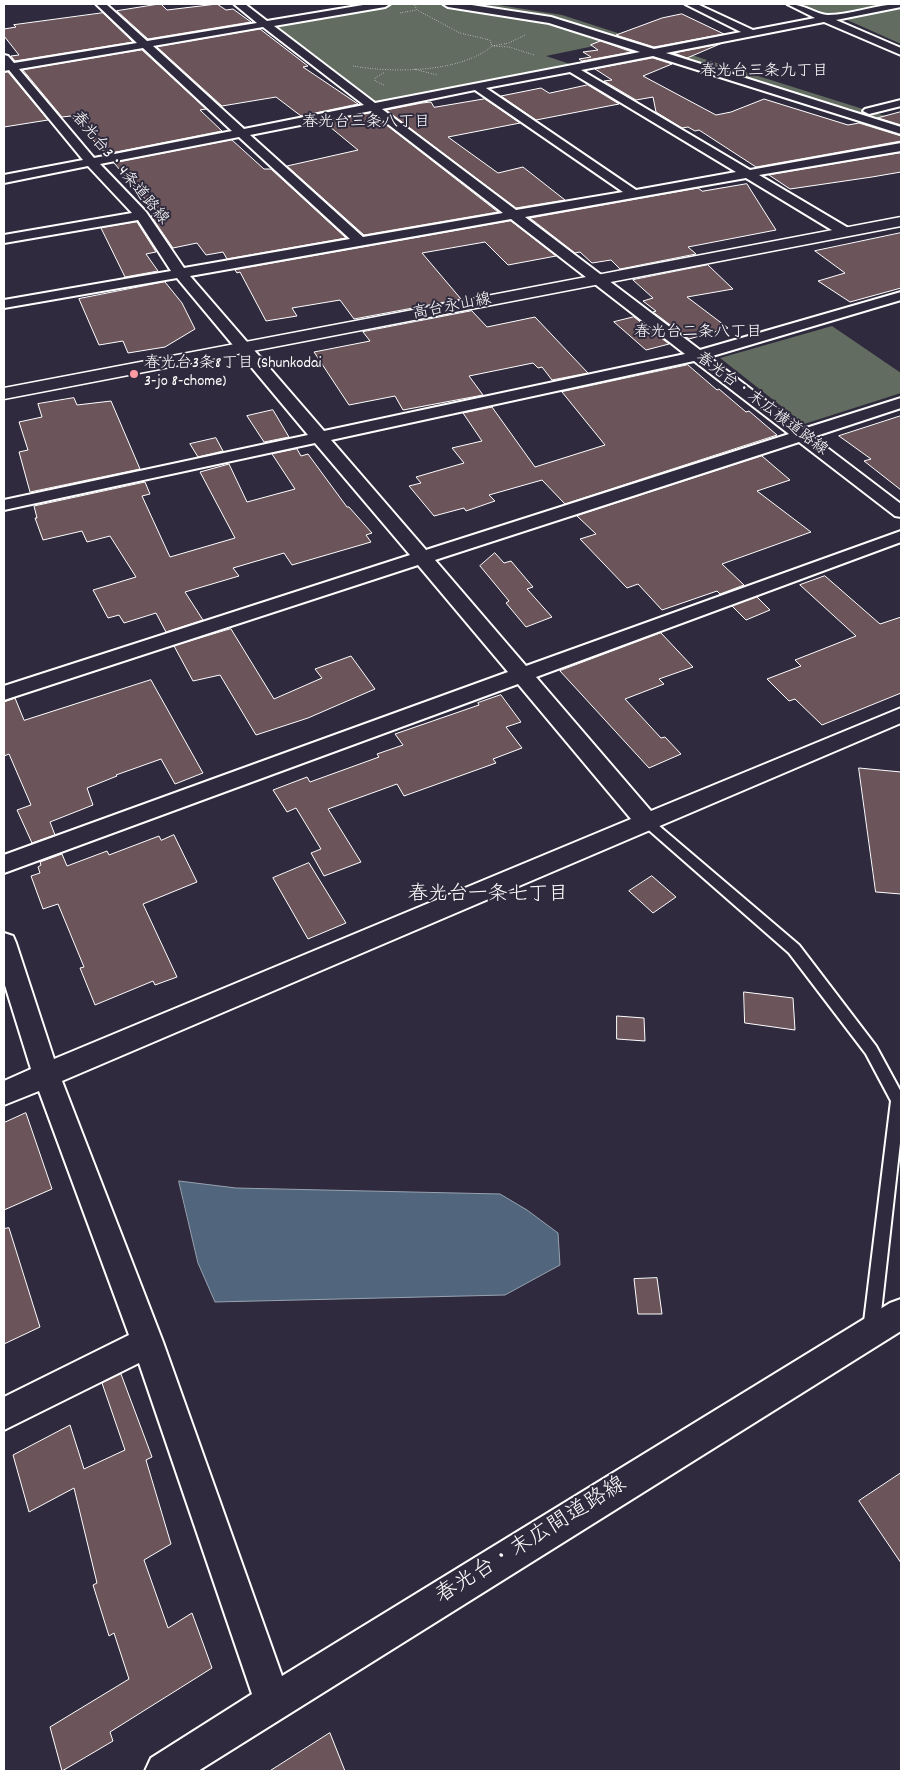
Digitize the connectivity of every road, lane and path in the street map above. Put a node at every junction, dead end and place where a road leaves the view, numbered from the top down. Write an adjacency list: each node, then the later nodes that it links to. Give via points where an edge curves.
1 (101, 4): 15 (street)
2 (239, 4): 13 (street, 春光台・末広横道路線)
3 (385, 4): 13 (street)
4 (414, 4): 16 (path, via 417,10 460,33 490,40)
5 (448, 4): 12 (street)
6 (500, 4): 10 (street)
7 (690, 4): 14 (street)
8 (792, 4): 11 (street)
9 (901, 4): 11 (street)
10 (522, 5): 17 (street, via 564,14)
11 (826, 19): 14 (street); 19 (street)
12 (551, 20): 16 (path, via 509,44); 18 (street)
13 (264, 24): 15 (street); 20 (street, 春光台・末広横道路線)
14 (751, 33): 17 (street)
15 (144, 44): 21 (street); 29 (street)
16 (492, 46): 20 (path, via 474,58 388,71); 22 (path, via 509,47)
17 (671, 49): 18 (street); 26 (street)
18 (654, 52): 22 (street); 28 (street)
19 (901, 52)
20 (312, 60): 25 (street, 春光台・末広横道路線)
21 (6, 64): 31 (street, 春光台3・4条道路線)
22 (573, 69): 23 (street); 32 (street)
23 (477, 87): 25 (street); 34 (street)
24 (901, 103): 26 (street)
25 (372, 107): 29 (street); 35 (street, 春光台・末広横道路線)
26 (869, 111): 27 (street)
27 (901, 121)
28 (901, 131)
29 (241, 132): 31 (street); 40 (street)
30 (901, 147): 32 (street)
31 (91, 162): 33 (street); 36 (street, 春光台3・4条道路線)
32 (749, 173): 34 (street); 38 (street)
33 (4, 179)
34 (634, 194): 35 (street)
35 (513, 214): 40 (street); 42 (street, 春光台・末広横道路線)
36 (142, 215): 39 (street); 41 (street, 春光台3・4条道路線)
37 (901, 221): 38 (street, 高台永山線)
38 (845, 232): 42 (street, 高台永山線)
39 (4, 238)
40 (359, 241): 41 (street)
41 (180, 273): 44 (street); 45 (street, 春光台3・4条道路線)
42 (597, 279): 45 (street, 高台永山線); 46 (street, 春光台・末広横道路線)
43 (901, 296): 46 (street)
44 (4, 304)
45 (246, 348): 47 (street, 高台永山線); 50 (street, 春光台3・4条道路線)
46 (696, 356): 49 (street, 春光台・末広横道路線); 50 (street)
47 (4, 394)
48 (901, 403): 49 (street)
49 (801, 435): 52 (street, 春光台・末広横道路線); 54 (street)
50 (321, 438): 51 (street); 54 (street, 春光台3・4条道路線)
51 (4, 506)
52 (901, 512)
53 (901, 536): 55 (street)
54 (422, 557): 55 (street, 春光台3・4条道路線); 56 (street)
55 (520, 674): 58 (street, 春光台3・4条道路線); 59 (street)
56 (4, 693)
57 (901, 715): 58 (street)
58 (647, 822): 61 (street); 63 (lane, via 794,949 871,1050)
59 (4, 864)
60 (4, 942): 61 (street)
61 (46, 1075): 62 (street); 66 (street)
62 (4, 1093)
63 (900, 1100): 65 (lane)
64 (901, 1314): 65 (street, 春光台・末広間道路線)
65 (870, 1333): 68 (street, 春光台・末広間道路線)
66 (147, 1342): 67 (street); 68 (street)
67 (4, 1414)
68 (272, 1702): 69 (street, 春光台・末広間道路線)
69 (164, 1771)

